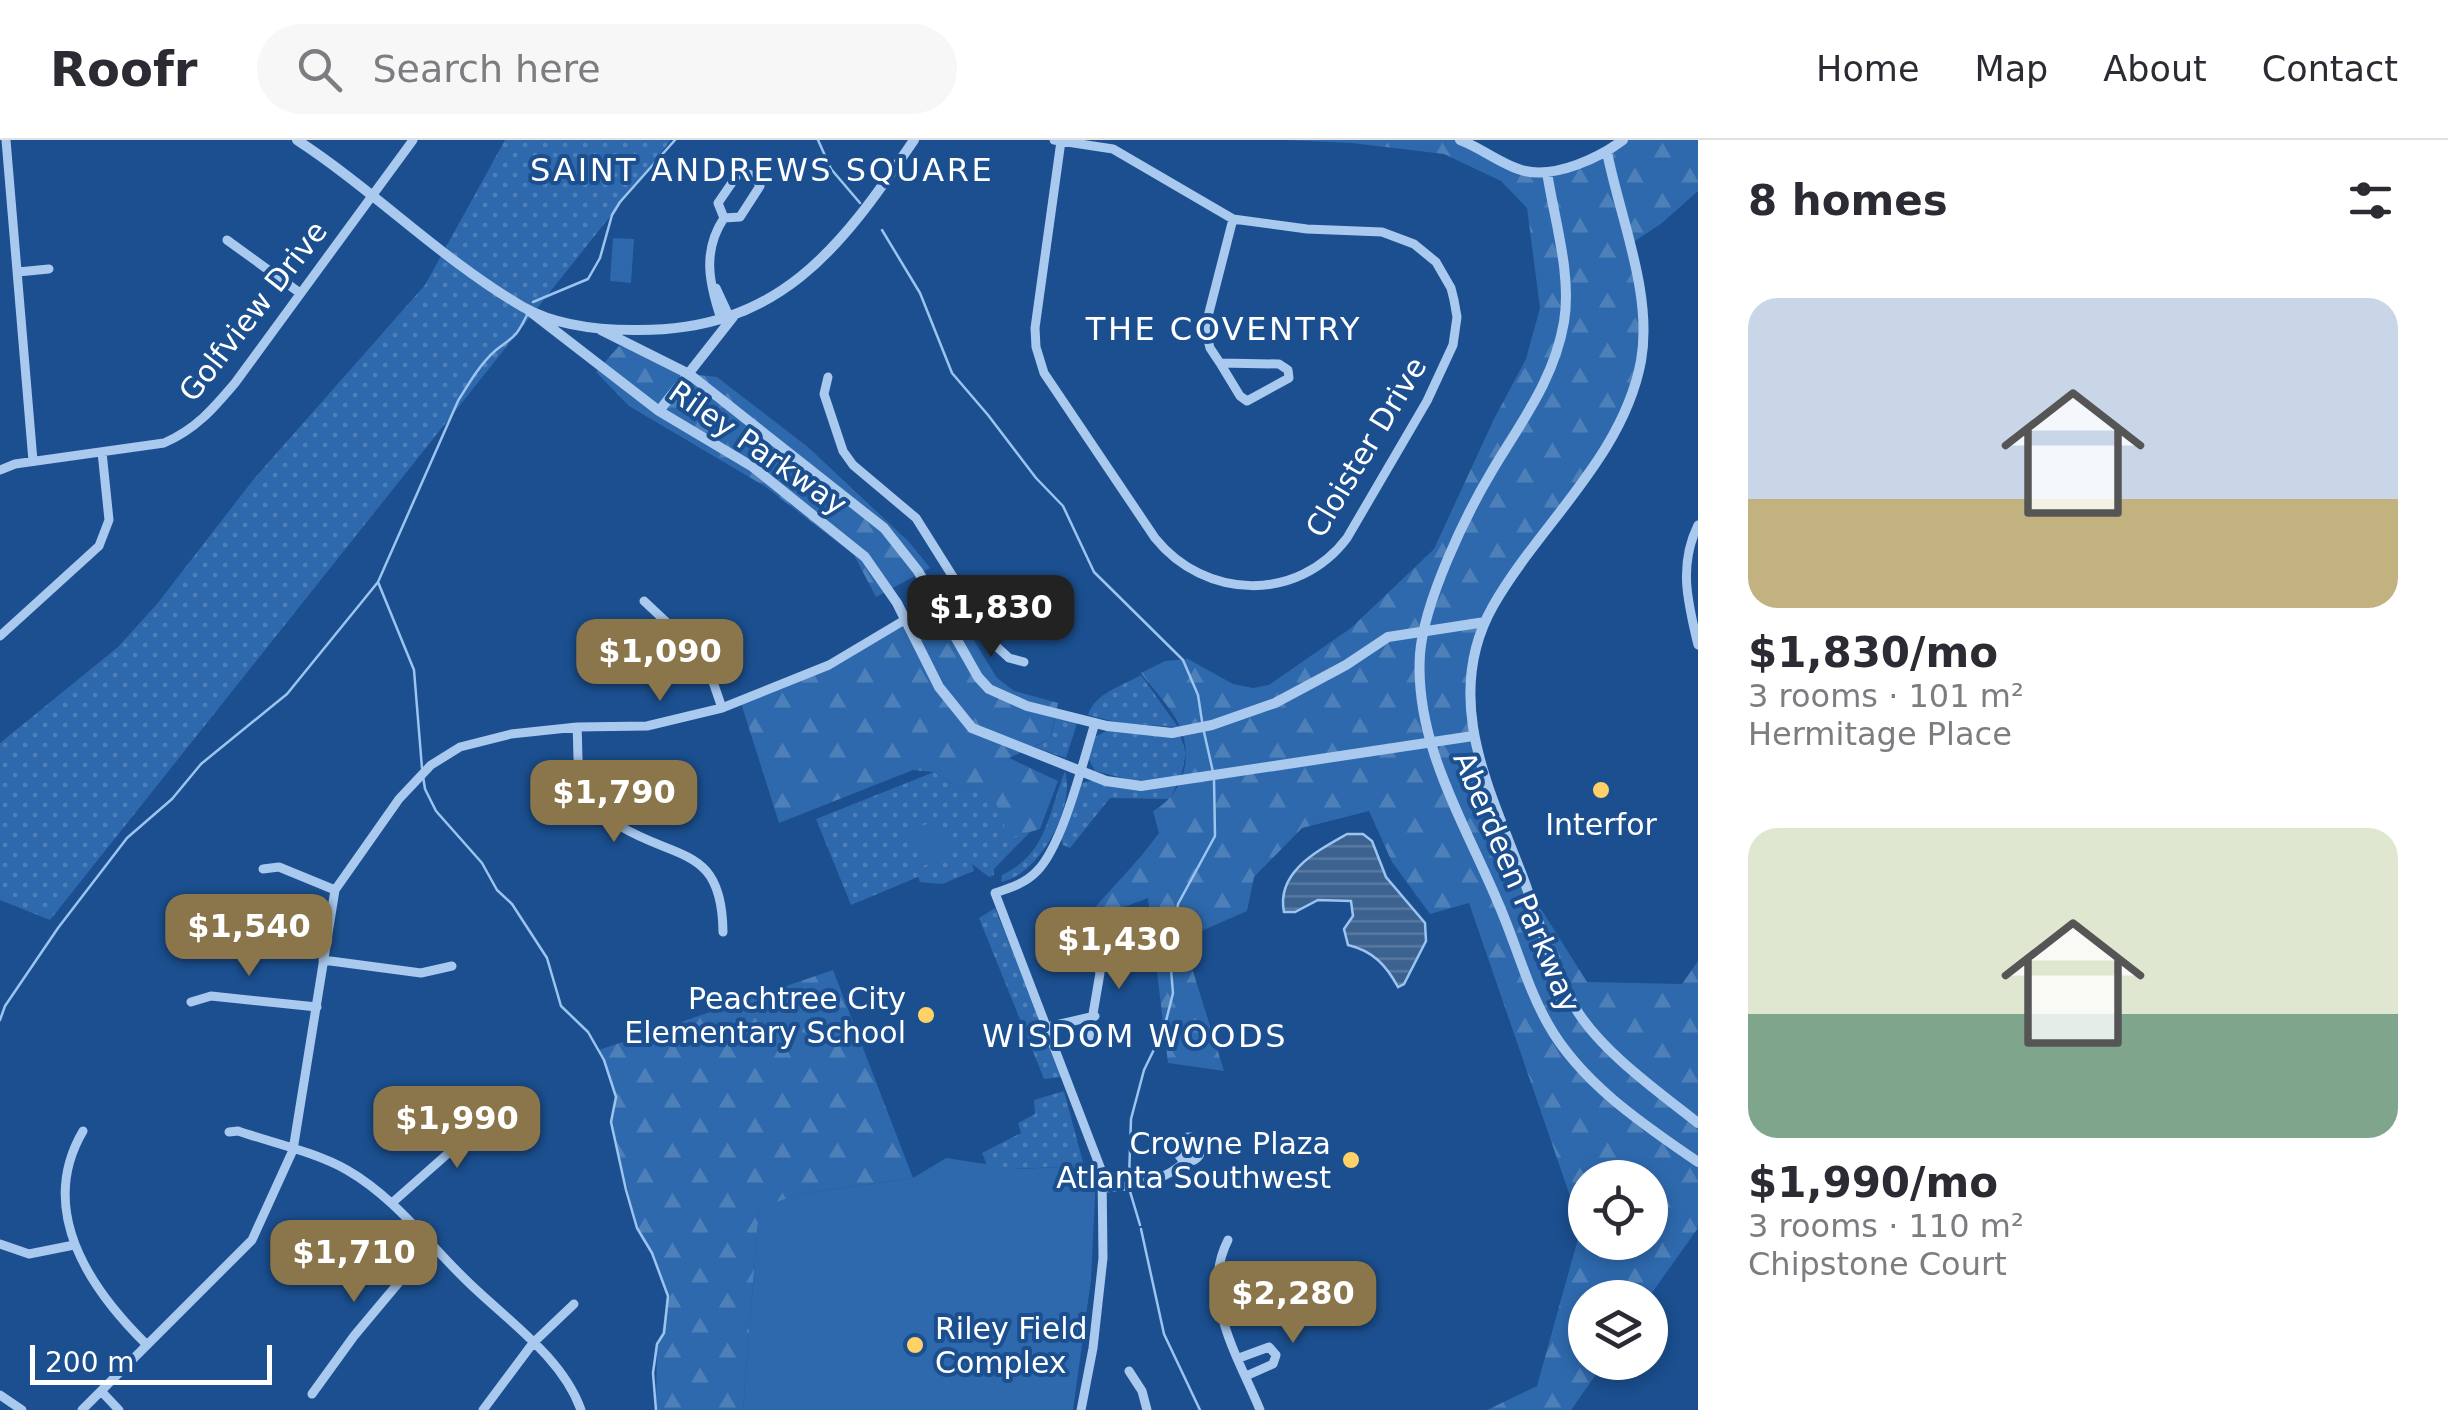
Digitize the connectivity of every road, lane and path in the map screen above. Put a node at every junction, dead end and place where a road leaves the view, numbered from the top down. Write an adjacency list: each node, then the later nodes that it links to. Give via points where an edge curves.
1 (6, 140): 10 (street)
2 (297, 140): 11 (street, Riley Parkway)
3 (413, 140): 11 (street, Golfview Drive)
4 (914, 140): 19 (street, via 816,267 771,298)
5 (1460, 140): 9 (street, via 1520,169)
6 (1623, 140): 8 (street)
7 (1058, 141): 13 (street, Cloister Drive, via 1112,149); 13 (street, Cloister Drive, via 1035,328 1044,373 1164,548 1200,576 1250,587 1292,581 1338,549 1427,400 1458,317 1436,262 1400,237)
8 (1607, 152): 9 (street); 33 (street, Aberdeen Parkway, via 1642,306 1636,380 1589,472)
9 (1546, 172): 34 (street, Aberdeen Parkway, via 1565,290 1558,344 1541,394 1490,474 1442,574)
10 (4, 181): 16 (street)
11 (371, 197): 17 (street, Golfview Drive); 18 (street, Riley Parkway)
12 (724, 218): 12 (street, via 740,217 760,186 754,176 736,174 718,203); 19 (street, via 708,250)
13 (1233, 219): 21 (street, via 1205,328)
14 (227, 240): 17 (street)
15 (49, 269): 16 (street)
16 (18, 272): 26 (street)
17 (300, 293): 25 (street, Golfview Drive, via 213,410 186,433)
18 (527, 309): 20 (street); 24 (street, Riley Parkway)
19 (728, 316): 20 (street, via 668,331); 22 (street)
20 (601, 330): 22 (street, Riley Parkway)
21 (1220, 363): 21 (street, via 1248,402 1289,378 1279,364)
22 (689, 374): 24 (street); 31 (street, Riley Parkway, via 884,528)
23 (828, 377): 29 (street, via 824,394 843,451 916,518)
24 (659, 410): 32 (street, Riley Parkway, via 752,467 851,544 875,567)
25 (102, 452): 26 (street, Golfview Drive); 35 (street, via 109,520 100,546)
26 (33, 461): 27 (street, Golfview Drive)
27 (0, 470)
28 (1698, 525): 36 (street, via 1684,578)
29 (960, 587): 31 (street); 37 (street, via 997,646)
30 (644, 600): 38 (street, via 695,649)
31 (936, 601): 32 (street); 39 (street, Riley Parkway, via 990,690)
32 (904, 618): 38 (street, via 826,667); 43 (street, Riley Parkway, via 940,687 972,728)
33 (1485, 622): 34 (street, Riley Parkway); 41 (street, Aberdeen Parkway, via 1470,700)
34 (1425, 630): 39 (street, Riley Parkway, via 1388,636 1308,686 1212,725 1159,734); 42 (street, Aberdeen Parkway, via 1420,657)
35 (0, 636)
36 (1698, 646)
37 (1024, 662)
38 (722, 708): 40 (street, via 646,726)
39 (1095, 723): 43 (street)
40 (577, 727): 45 (street, via 486,739 427,769); 46 (street, via 578,770 596,812 703,866 721,898)
41 (1473, 736): 42 (street, Riley Parkway); 56 (street, Aberdeen Parkway, via 1576,1008 1600,1039)
42 (1432, 744): 43 (street, Riley Parkway, via 1141,786); 61 (street, Aberdeen Parkway, via 1556,1036 1630,1113)
43 (1079, 771): 53 (street, via 1046,860 1024,881 995,893)
44 (263, 869): 45 (street, via 278,867)
45 (335, 890): 48 (street)
46 (723, 932)
47 (1091, 945): 52 (street, via 1100,974)
48 (324, 960): 49 (street, via 421,972); 51 (street)
49 (452, 966)
50 (190, 1002): 51 (street, via 210,996)
51 (317, 1007): 59 (street)
52 (1095, 1016): 53 (street); 54 (street)
53 (1048, 1027): 62 (street)
54 (1088, 1043)
55 (508, 1113): 63 (street, via 488,1118)
56 (1698, 1123)
57 (83, 1131): 67 (street, via 68,1174)
58 (229, 1132): 59 (street)
59 (293, 1150): 63 (street, via 346,1170); 70 (street, via 252,1240)
60 (1186, 1160): 62 (street, via 1160,1178)
61 (1698, 1162)
62 (1104, 1188): 82 (street, via 1094,1348)
63 (392, 1202): 66 (street)
64 (1228, 1240): 71 (street, via 1219,1258 1217,1302)
65 (0, 1244): 67 (street, via 29,1254)
66 (431, 1244): 69 (street); 75 (street)
67 (74, 1245): 70 (street, via 93,1284)
68 (574, 1304): 69 (street)
69 (533, 1343): 80 (street); 81 (street, via 564,1378)
70 (147, 1345): 74 (street)
71 (1239, 1358): 73 (street); 73 (street, via 1269,1347 1276,1354 1273,1364)
72 (1129, 1371): 83 (street)
73 (1246, 1376): 84 (street)
74 (101, 1392): 78 (street); 79 (street)
75 (312, 1394)
76 (0, 1395): 77 (street)
77 (22, 1410)
78 (82, 1410)
79 (119, 1410)
80 (483, 1410)
81 (580, 1410)
82 (1081, 1410)
83 (1147, 1410)
84 (1260, 1410)

